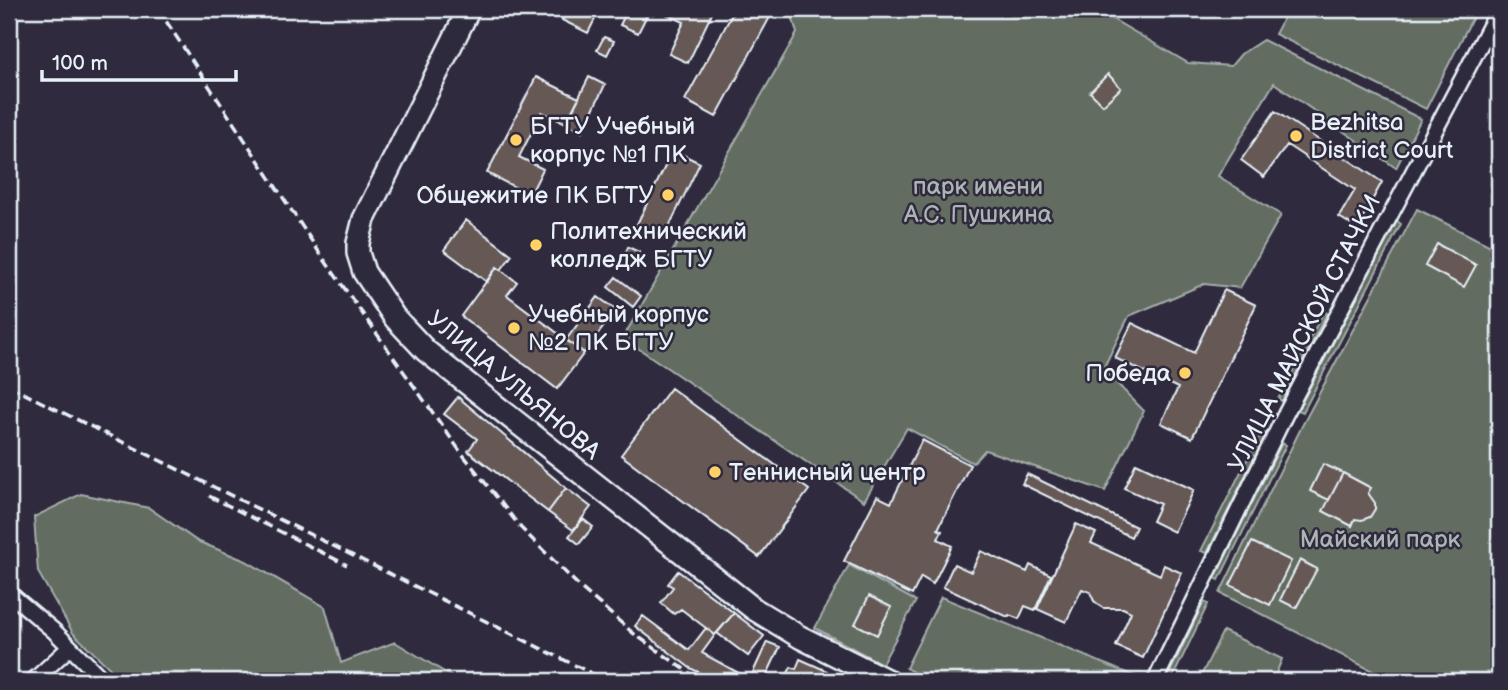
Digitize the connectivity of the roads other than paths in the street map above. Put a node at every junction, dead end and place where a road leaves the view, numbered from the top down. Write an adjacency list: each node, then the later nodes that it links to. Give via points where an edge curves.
1 (1499, 9): 8 (street, УЛИЦА МАЙСКОЙ СТАЧКИ, via 1282,422)
2 (468, 12): 7 (main road, УЛИЦА УЛЬЯНОВА, via 364,219 358,253 370,283 426,351 733,593 800,638)
3 (9, 593): 4 (street)
4 (70, 647): 5 (street); 6 (street)
5 (33, 681)
6 (104, 681)
7 (888, 681)
8 (1155, 681)

